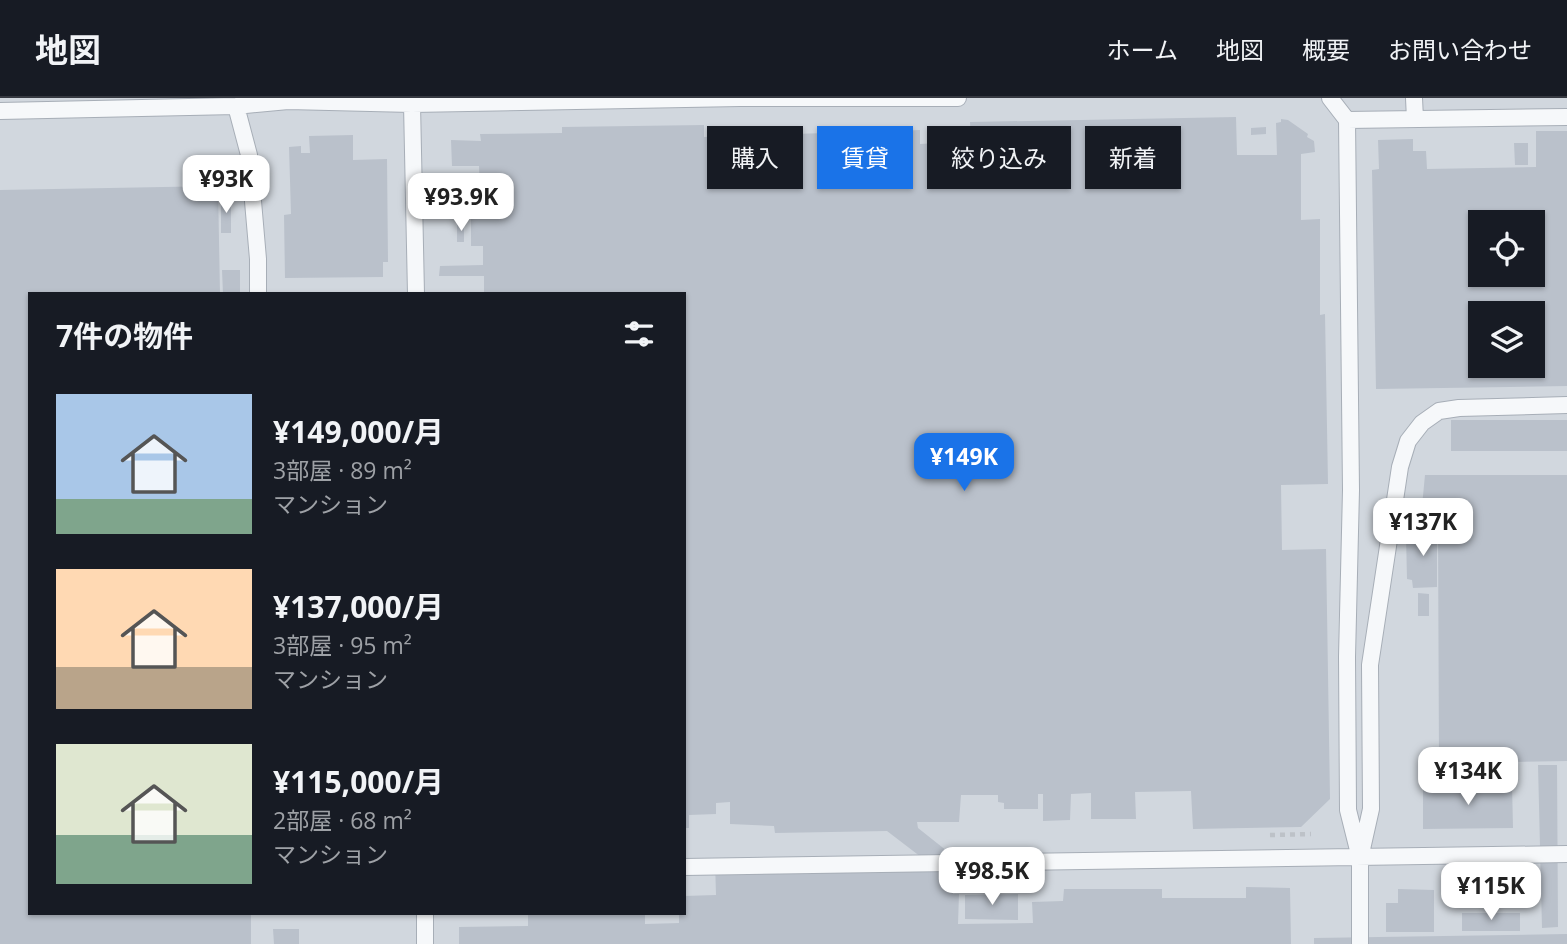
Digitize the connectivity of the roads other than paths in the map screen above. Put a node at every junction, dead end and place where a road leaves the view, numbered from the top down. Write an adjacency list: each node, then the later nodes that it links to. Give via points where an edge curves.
1 (958, 98): 4 (lane)
2 (1330, 98): 9 (lane)
3 (1414, 98): 8 (lane)
4 (412, 104): 5 (lane); 11 (lane)
5 (236, 106): 6 (lane); 10 (lane, via 249,155)
6 (0, 111)
7 (1567, 117): 8 (lane)
8 (1415, 119): 9 (lane)
9 (1347, 120): 14 (lane, via 1348,810)
10 (258, 292)
11 (416, 292)
12 (1567, 405): 14 (lane, via 1439,411 1408,441 1400,467 1370,665 1371,809)
13 (1567, 854): 14 (lane)
14 (1360, 858): 15 (lane); 18 (lane)
15 (686, 867)
16 (425, 915): 17 (lane)
17 (425, 944)
18 (1360, 944)

